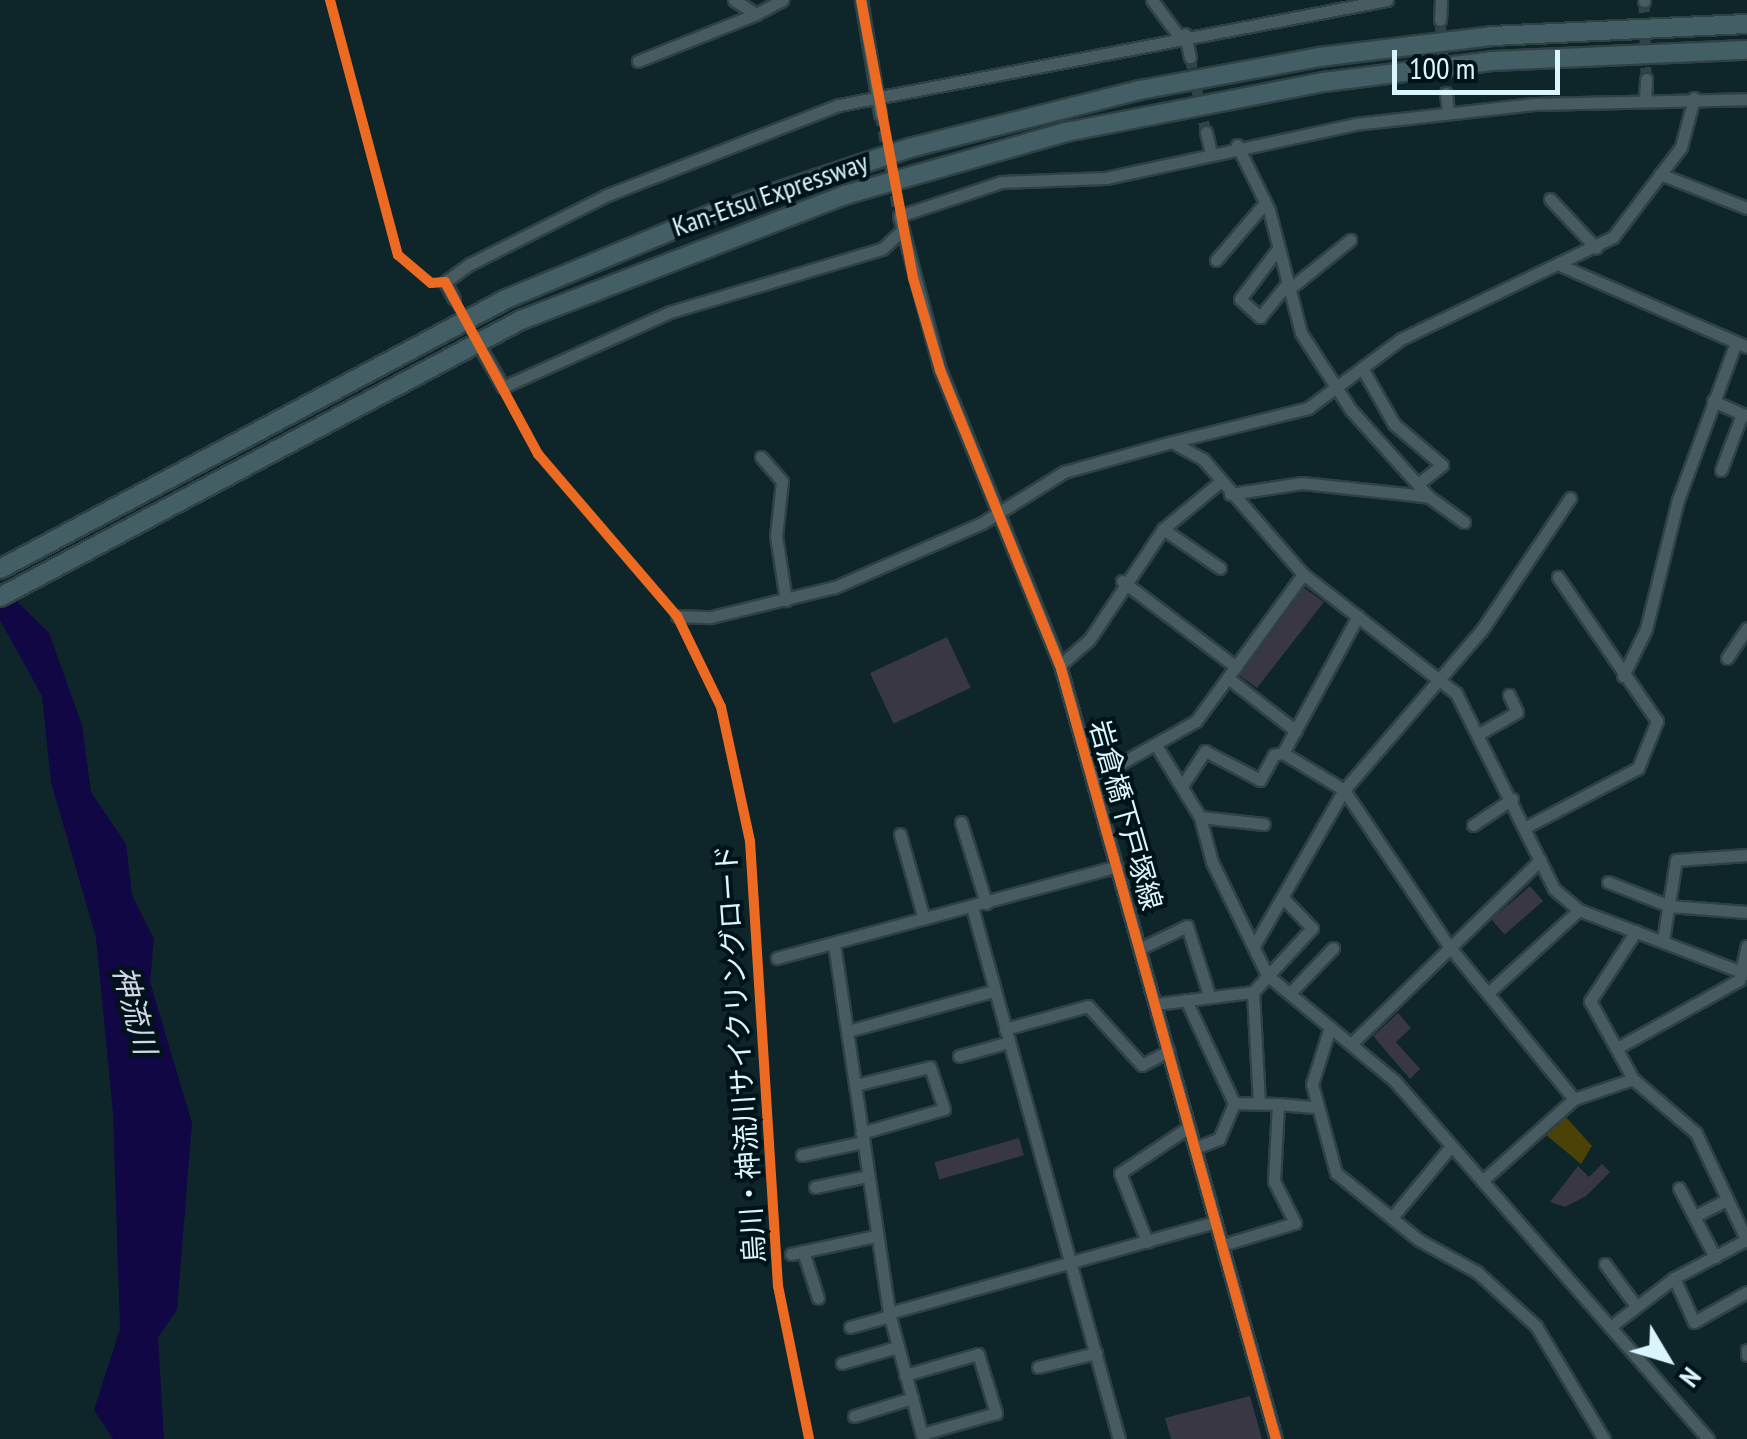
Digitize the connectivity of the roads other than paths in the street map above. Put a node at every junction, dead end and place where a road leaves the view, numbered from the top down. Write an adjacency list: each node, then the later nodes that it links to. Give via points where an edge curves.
1 (734, 0): 7 (street)
2 (782, 0): 7 (street)
3 (861, 0): 18 (street)
4 (1152, 0): 10 (street)
5 (1387, 0): 10 (street)
6 (1441, 0): 8 (street)
7 (756, 14): 13 (street)
8 (1440, 20)
9 (1747, 24): 55 (highway, Kan-Etsu Expressway, via 1408,44 1062,107 758,198 442,330)
10 (1182, 34): 12 (street); 18 (street)
11 (1747, 50): 59 (highway, Kan-Etsu Expressway, via 1408,70 1066,132 736,232 454,352)
12 (1190, 57)
13 (638, 61)
14 (1646, 79): 19 (street)
15 (1446, 93): 20 (street)
16 (1694, 98): 17 (street); 19 (street); 25 (street, via 1681,147)
17 (1747, 98)
18 (877, 100): 21 (street); 36 (street, via 787,122 605,196 470,264 445,282)
19 (1645, 100): 20 (street)
20 (1448, 112): 23 (street)
21 (880, 114)
22 (1206, 132): 24 (street)
23 (1237, 145): 24 (street); 27 (street)
24 (1210, 150): 29 (street, 岩倉橋下戸塚線, via 1106,178 1001,182 899,216)
25 (1660, 174): 28 (street); 31 (street)
26 (1550, 199): 31 (street)
27 (1265, 203): 32 (street); 33 (street)
28 (1747, 208)
29 (900, 232): 38 (street, via 882,250 684,307 503,387); 51 (street, 岩倉橋下戸塚線, via 940,370)
30 (1350, 240): 35 (street)
31 (1596, 248): 34 (street)
32 (1277, 250): 35 (street); 35 (street, via 1240,299 1260,317)
33 (1216, 260)
34 (1562, 266): 37 (street); 39 (street, via 1406,336)
35 (1287, 288): 40 (street, via 1301,332)
36 (454, 299)
37 (1741, 345): 41 (street)
38 (484, 354)
39 (1362, 368): 40 (street); 47 (street, via 1394,424 1442,465)
40 (1335, 389): 43 (street, via 1308,408); 47 (street)
41 (1713, 401): 42 (street); 67 (street, via 1678,500 1646,629)
42 (1744, 415): 45 (street)
43 (1172, 442): 46 (street); 51 (street, via 1064,472)
44 (760, 457): 60 (street, via 782,481 776,536)
45 (1720, 470)
46 (1221, 481): 48 (street); 53 (street)
47 (1419, 483): 49 (street)
48 (1230, 494): 49 (street, via 1302,483); 56 (street)
49 (1429, 497): 52 (street)
50 (1570, 498): 69 (street, via 1532,564)
51 (997, 514): 60 (street, via 878,571); 65 (street, 岩倉橋下戸塚線)
52 (1464, 522)
53 (1163, 529): 54 (street); 58 (street)
54 (1220, 568)
55 (0, 569)
56 (1303, 574): 62 (street); 66 (street)
57 (1558, 577): 67 (street)
58 (1122, 581): 65 (street, via 1089,640); 66 (street)
59 (0, 598)
60 (786, 600): 61 (street, via 711,617)
61 (677, 616)
62 (1358, 616): 69 (street); 71 (street)
63 (1747, 628): 64 (street)
64 (1727, 658)
65 (1060, 665): 75 (street, 岩倉橋下戸塚線)
66 (1236, 667): 68 (street)
67 (1623, 676): 83 (street, via 1658,721 1652,750 1638,768)
68 (1228, 678): 71 (street); 73 (street, via 1196,721)
69 (1438, 678): 72 (street); 77 (street)
70 (1510, 695): 72 (street, via 1517,712)
71 (1296, 731): 74 (street)
72 (1482, 732): 78 (street)
73 (1157, 747): 75 (street); 76 (street)
74 (1284, 753): 76 (street, via 1274,754 1260,780 1205,751); 77 (street)
75 (1093, 780): 87 (street, 岩倉橋下戸塚線)
76 (1182, 786): 79 (street)
77 (1344, 790): 89 (street); 100 (street)
78 (1512, 798): 82 (street); 83 (street)
79 (1200, 817): 81 (street); 99 (street, via 1212,862)
80 (961, 822): 90 (street)
81 (1264, 824)
82 (1472, 825)
83 (1526, 826): 86 (street)
84 (900, 834): 95 (street)
85 (1747, 855): 91 (street, via 1676,860)
86 (1540, 860): 93 (street); 100 (street)
87 (1117, 866): 90 (street); 102 (street, 岩倉橋下戸塚線)
88 (1608, 882): 91 (street)
89 (1284, 898): 99 (street); 106 (street, via 1312,928)
90 (986, 903): 92 (street)
91 (1669, 906): 94 (street); 97 (street)
92 (972, 907): 95 (street); 107 (street)
93 (1578, 910): 96 (street); 110 (street)
94 (1747, 912)
95 (924, 919): 98 (street)
96 (1636, 931): 97 (street); 118 (street, via 1590,1001)
97 (1663, 940): 105 (street)
98 (834, 944): 104 (street); 115 (street)
99 (1256, 944): 106 (street)
100 (1448, 945): 110 (street); 117 (street)
101 (1747, 946): 105 (street)
102 (1141, 948): 111 (street, via 1187,926); 113 (street, 岩倉橋下戸塚線)
103 (1333, 948): 109 (street)
104 (777, 958)
105 (1746, 974): 118 (street)
106 (1268, 975): 108 (street); 109 (street)
107 (993, 991): 115 (street); 116 (street)
108 (1253, 992): 111 (street); 125 (street)
109 (1291, 992): 114 (street)
110 (1488, 992): 123 (street)
111 (1209, 995): 112 (street)
112 (1186, 1000): 113 (street); 124 (street)
113 (1156, 1004): 119 (street, 岩倉橋下戸塚線)
114 (1330, 1027): 117 (street); 127 (street, via 1315,1057)
115 (848, 1031): 122 (street)
116 (1007, 1036): 119 (street, via 1088,1006 1142,1065); 120 (street); 149 (street)
117 (1351, 1044): 130 (street)
118 (1618, 1048): 121 (street)
119 (1168, 1051): 128 (street, 岩倉橋下戸塚線)
120 (959, 1056)
121 (1632, 1079): 123 (street); 137 (street, via 1696,1133)
122 (855, 1085): 129 (street); 129 (street, via 930,1067 944,1110)
123 (1574, 1099): 134 (street)
124 (1234, 1103): 125 (street); 131 (street, via 1219,1139)
125 (1259, 1103): 126 (street)
126 (1278, 1104): 127 (street); 146 (street, via 1274,1181 1294,1224)
127 (1314, 1107): 140 (street, via 1336,1173)
128 (1189, 1127): 131 (street, 岩倉橋下戸塚線); 145 (street, via 1120,1173)
129 (862, 1138): 132 (street); 133 (street)
130 (1452, 1146): 134 (street); 140 (street)
131 (1195, 1148): 142 (street, 岩倉橋下戸塚線)
132 (802, 1155)
133 (868, 1176): 135 (street); 143 (street)
134 (1482, 1181): 156 (street)
135 (815, 1188)
136 (1679, 1188): 141 (street)
137 (1726, 1200): 139 (street); 141 (street)
138 (1747, 1204): 139 (street)
139 (1732, 1213): 144 (street)
140 (1394, 1215): 167 (street, via 1419,1240 1478,1272 1536,1326)
141 (1695, 1216): 147 (street)
142 (1216, 1222): 145 (street); 146 (street, 岩倉橋下戸塚線)
143 (876, 1236): 152 (street, via 797,1252); 154 (street)
144 (1747, 1240): 147 (street)
145 (1147, 1242): 149 (street)
146 (1222, 1245): 166 (street, 岩倉橋下戸塚線)
147 (1715, 1257): 150 (street)
148 (1605, 1264): 153 (street)
149 (1071, 1265): 154 (street); 158 (street)
150 (1674, 1278): 151 (street, via 1694,1322); 153 (street)
151 (1747, 1292)
152 (818, 1298)
153 (1636, 1306): 156 (street)
154 (889, 1314): 155 (street); 157 (street)
155 (850, 1326)
156 (1610, 1327): 168 (street)
157 (897, 1347): 159 (street); 161 (street)
158 (1096, 1353): 160 (street); 165 (street)
159 (842, 1363)
160 (1038, 1367)
161 (905, 1376): 162 (street); 164 (street, via 978,1354 996,1414)
162 (912, 1398): 163 (street); 164 (street)
163 (854, 1416)
164 (923, 1436)
165 (1120, 1439)
166 (1276, 1439)
167 (1604, 1439)
168 (1708, 1439)

